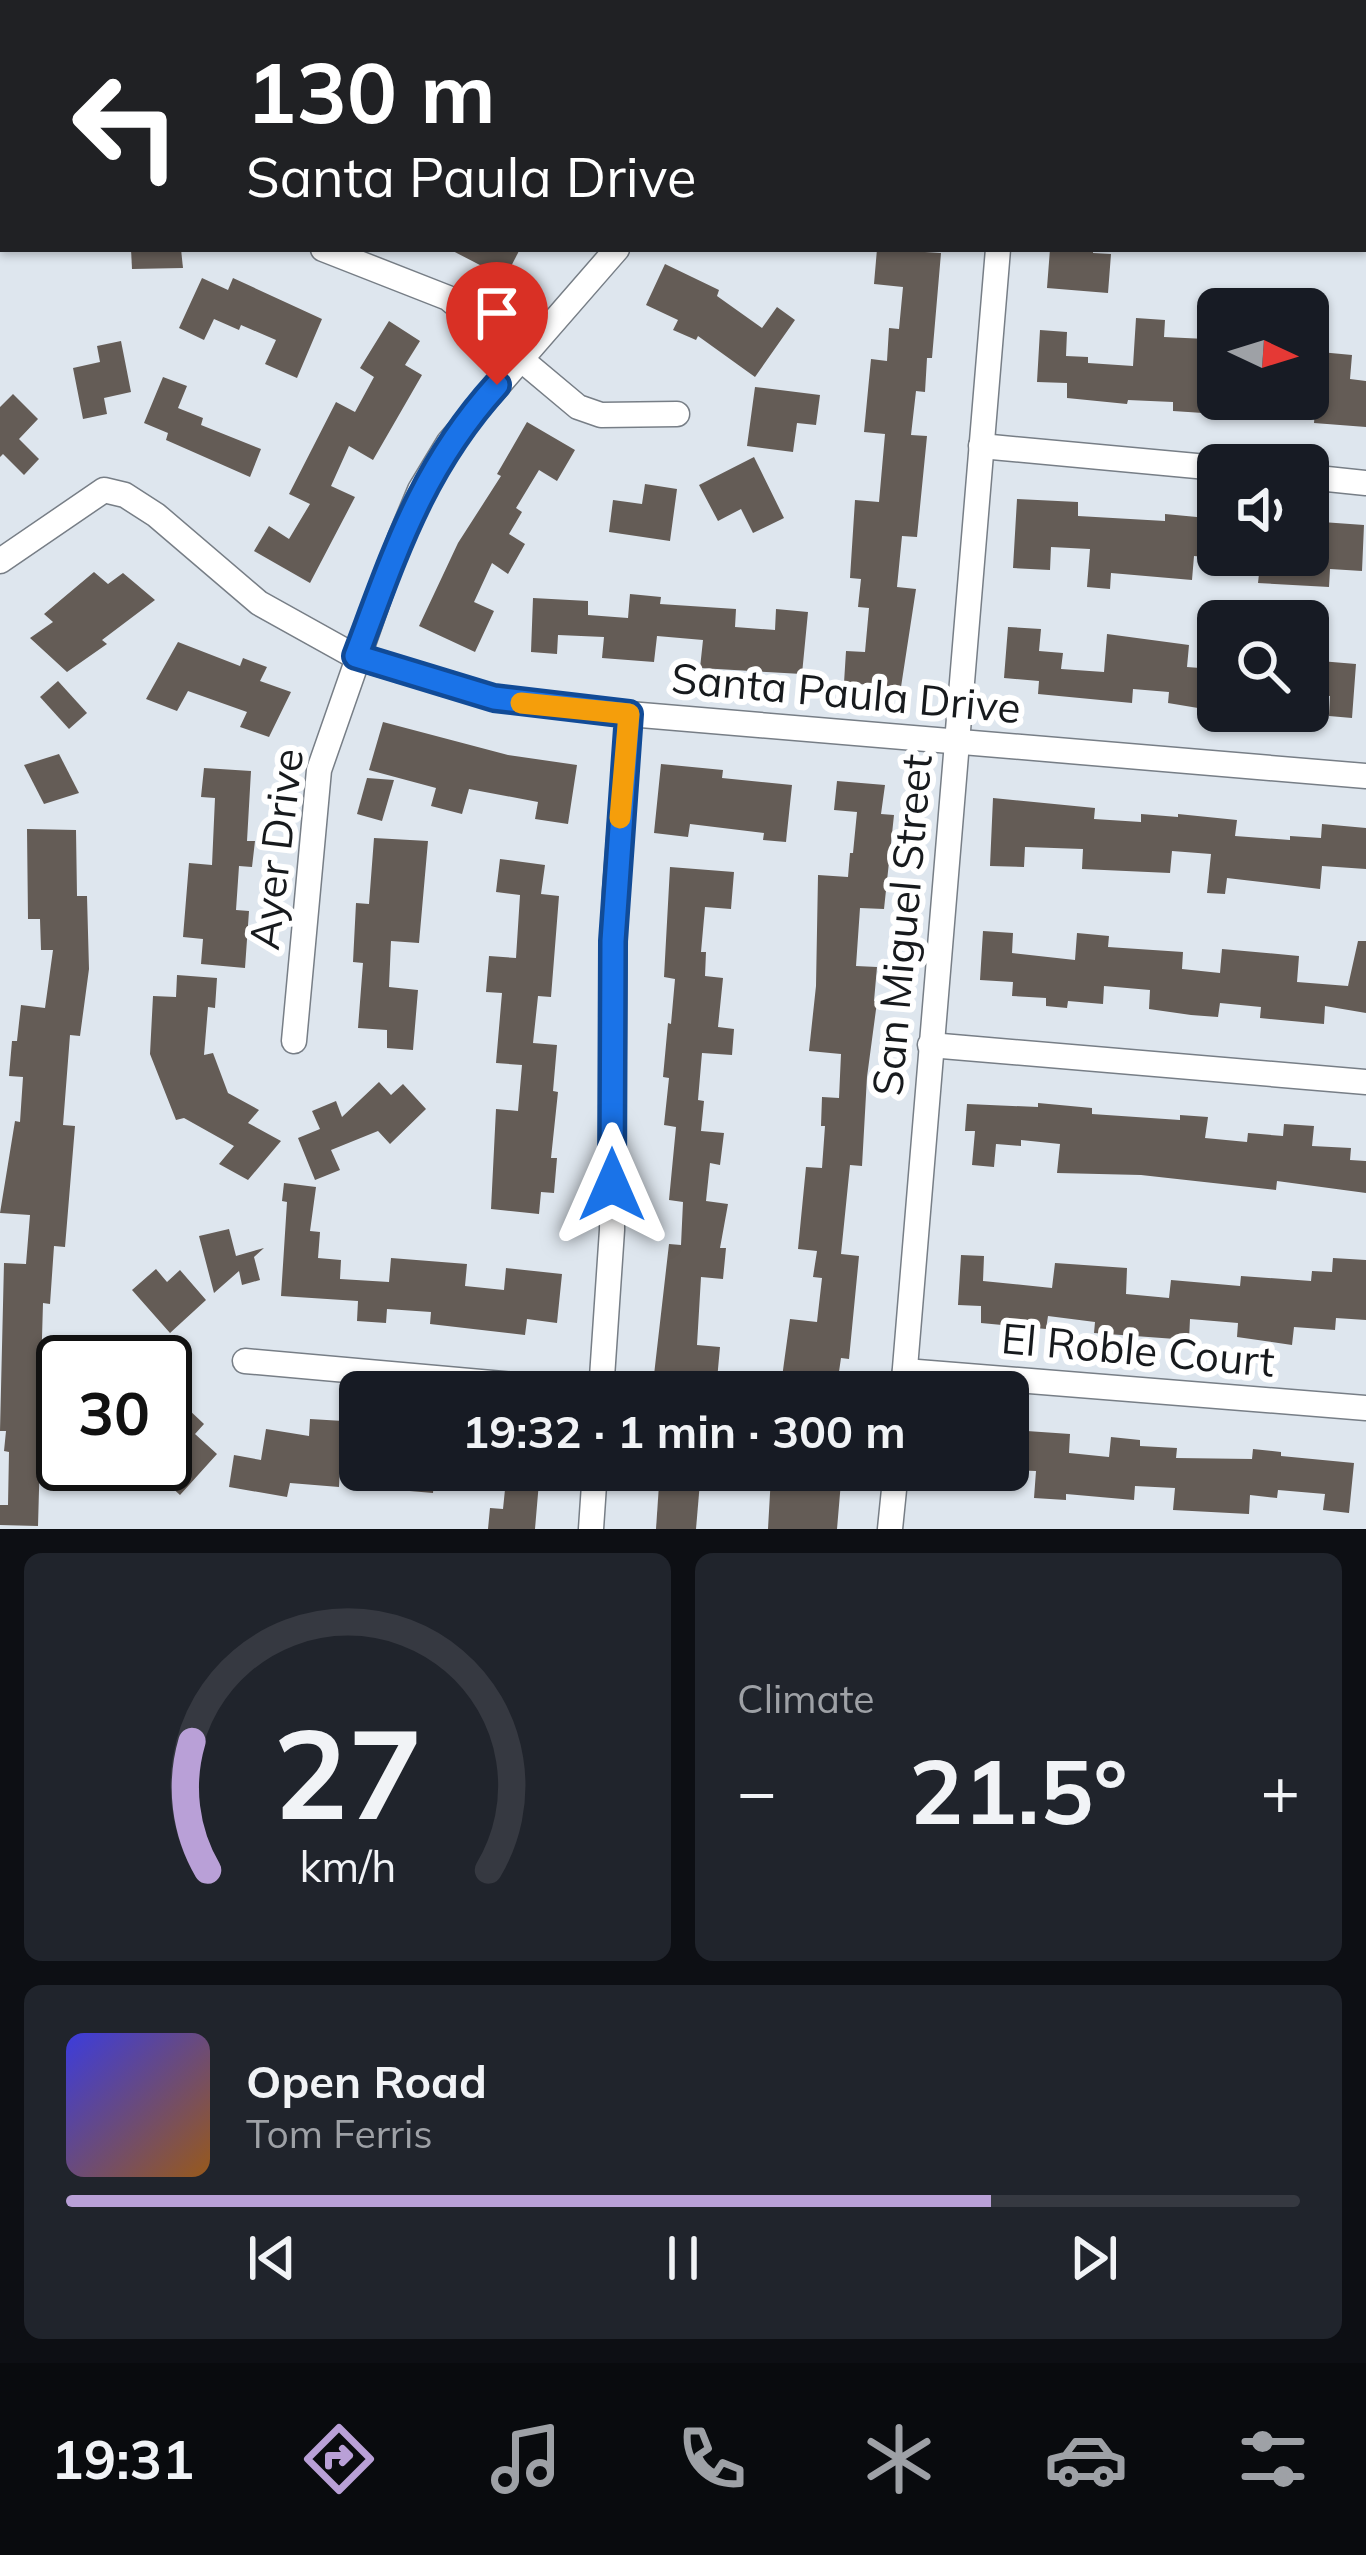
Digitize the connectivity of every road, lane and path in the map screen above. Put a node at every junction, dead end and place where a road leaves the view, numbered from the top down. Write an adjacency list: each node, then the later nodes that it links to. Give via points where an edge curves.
1 (330, 252): 4 (street, via 448,298)
2 (614, 252): 4 (street, Ayer Drive)
3 (998, 252): 6 (street, San Miguel Street)
4 (520, 359): 5 (street, via 561,395 601,415); 11 (street, Ayer Drive, via 449,442 420,490)
5 (676, 414)
6 (981, 446): 7 (street); 13 (street, San Miguel Street)
7 (1197, 466)
8 (1329, 479): 9 (street)
9 (1366, 483)
10 (0, 560): 11 (street, Santa Paula Drive, via 104,490 125,495 259,603)
11 (356, 656): 12 (street, Santa Paula Drive, via 494,698); 15 (street, Ayer Drive, via 319,770)
12 (629, 714): 13 (street, Santa Paula Drive); 20 (street, via 615,892 612,1230)
13 (956, 741): 14 (street, Santa Paula Drive); 16 (street, San Miguel Street)
14 (1366, 776)
15 (294, 1041)
16 (930, 1045): 17 (street); 21 (street, San Miguel Street)
17 (1366, 1082)
18 (245, 1361): 19 (street)
19 (359, 1371)
20 (599, 1371)
21 (905, 1371)
22 (1029, 1388): 23 (street, El Roble Court)
23 (1366, 1408)
24 (594, 1491): 26 (street)
25 (894, 1491): 27 (street)
26 (591, 1529)
27 (890, 1529)

